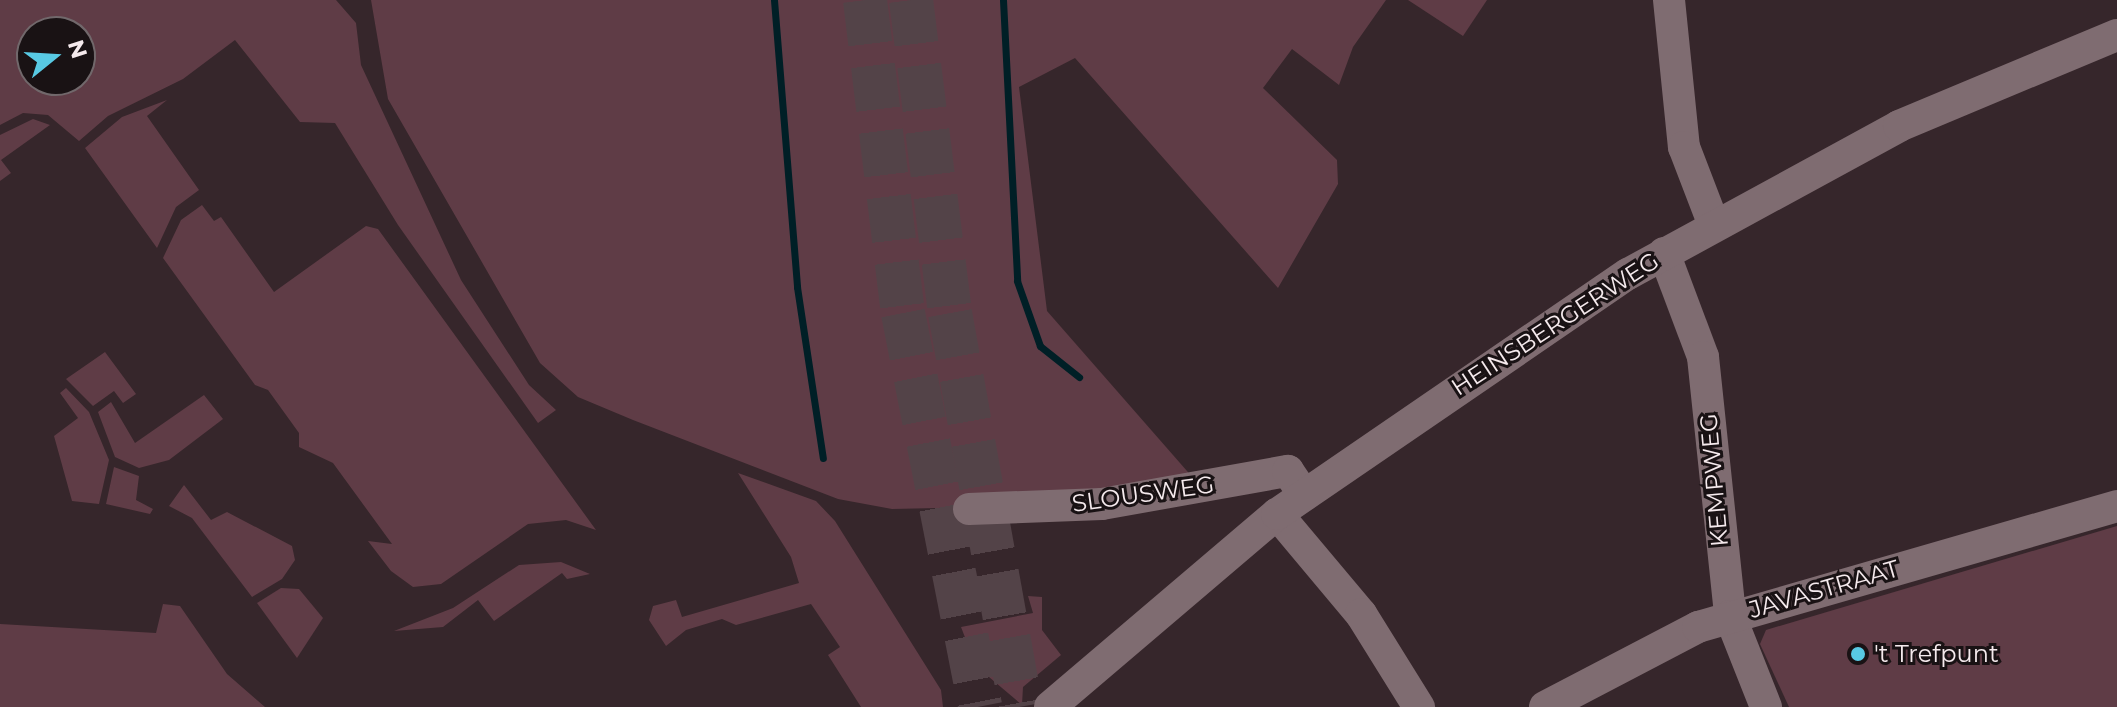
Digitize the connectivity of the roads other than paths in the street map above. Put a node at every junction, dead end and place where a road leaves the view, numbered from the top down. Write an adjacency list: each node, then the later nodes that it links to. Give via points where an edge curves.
1 (1669, 0): 3 (street, via 1684,147)
2 (2117, 35): 3 (street, HEINSBERGERWEG, via 1899,126)
3 (1714, 225): 4 (street, HEINSBERGERWEG)
4 (1664, 253): 5 (street, HEINSBERGERWEG, via 1528,338); 9 (street, KEMPWEG, via 1703,357)
5 (1304, 495): 7 (street, SLOUSWEG, via 1288,471 1102,504); 8 (street, HEINSBERGERWEG)
6 (2117, 506): 9 (street, JAVASTRAAT)
7 (969, 509)
8 (1277, 514): 10 (street, HEINSBERGERWEG); 11 (street, via 1361,614)
9 (1730, 616): 12 (street, JAVASTRAAT, via 1631,658); 13 (street, KEMPWEG)
10 (1050, 707)
11 (1419, 707)
12 (1545, 707)
13 (1766, 707)

